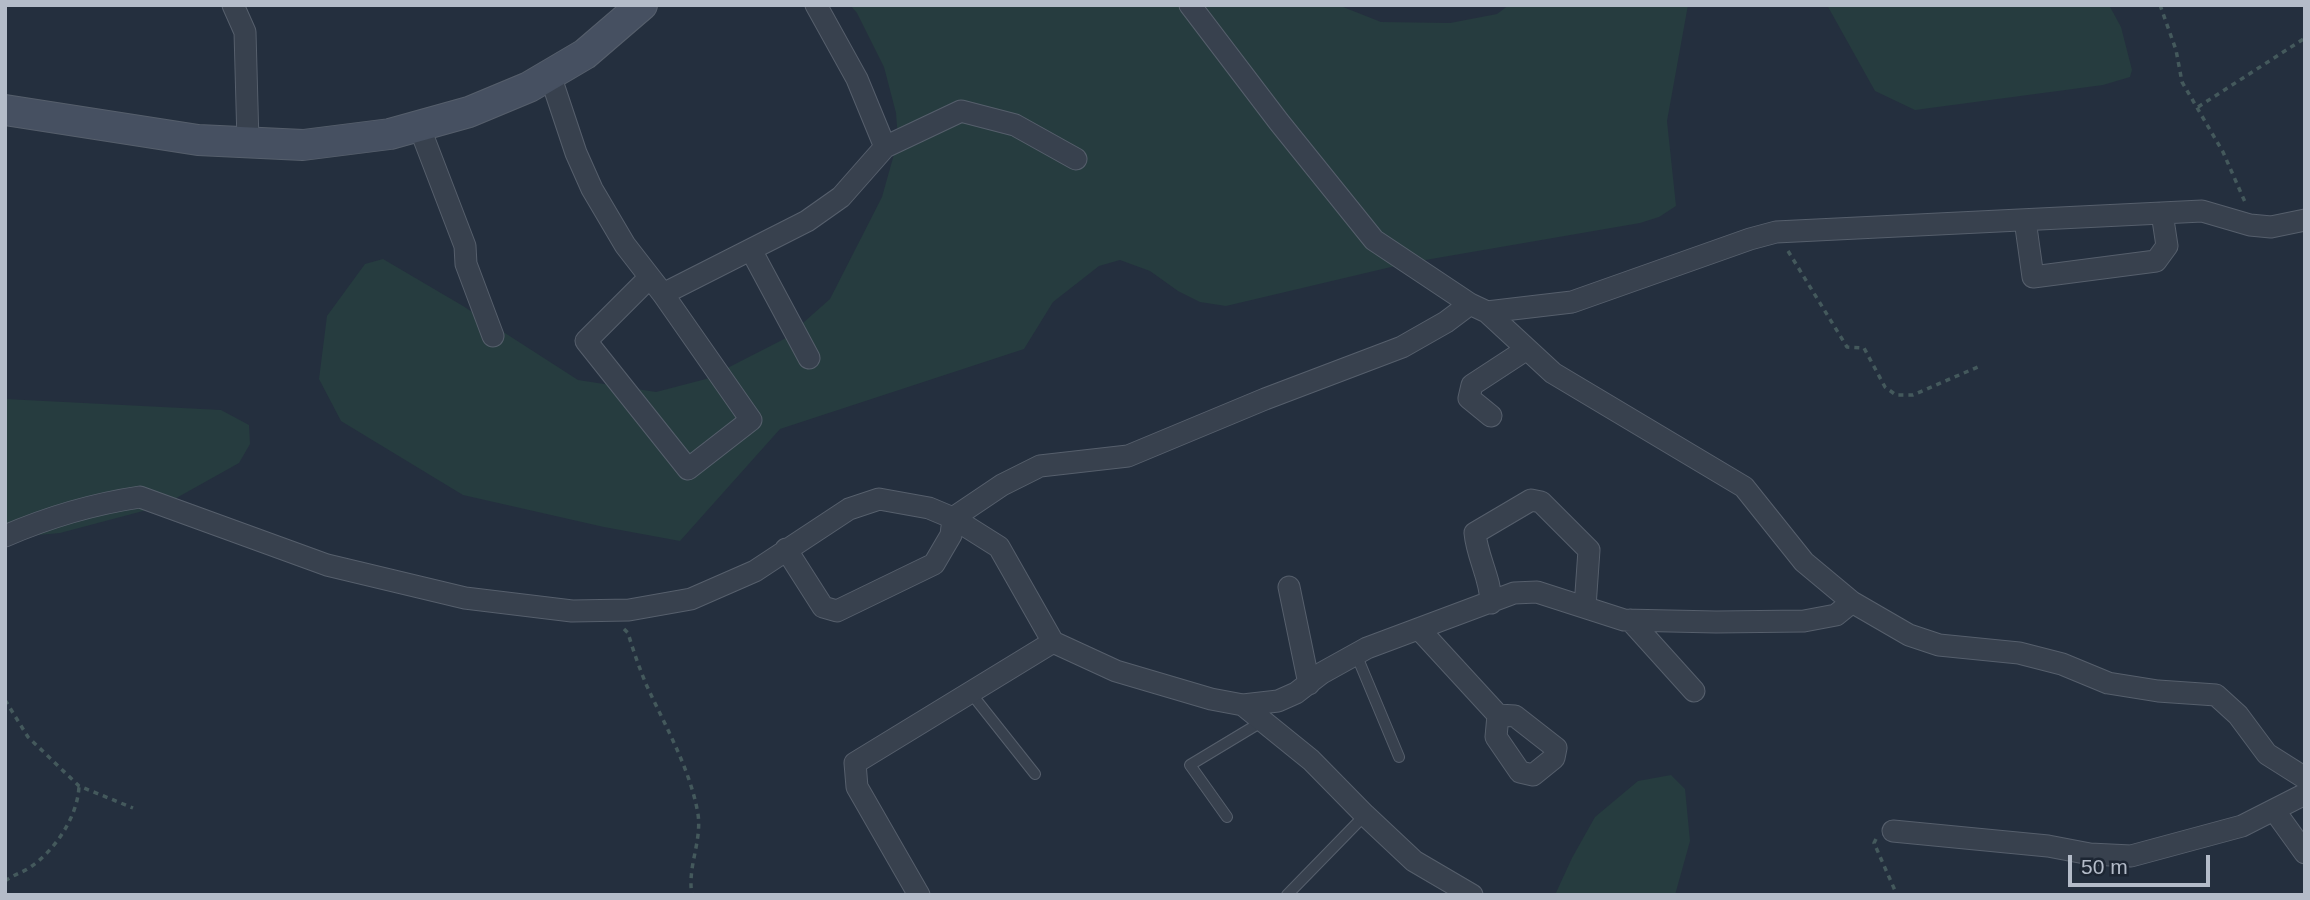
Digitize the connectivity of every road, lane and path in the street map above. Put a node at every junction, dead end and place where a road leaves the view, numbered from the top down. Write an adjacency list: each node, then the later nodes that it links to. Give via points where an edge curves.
1 (233, 5): 11 (street, via 245,32)
2 (642, 5): 7 (street, via 585,54)
3 (816, 5): 12 (street, via 857,79)
4 (1190, 5): 21 (street, via 1374,240)
5 (2161, 5): 8 (path, via 2182,82)
6 (2305, 38): 8 (path)
7 (550, 75): 10 (street, via 469,112); 20 (street, via 592,189)
8 (2198, 107): 17 (path, via 2223,152)
9 (5, 110): 11 (street, via 198,140)
10 (419, 126): 11 (street, via 303,145); 22 (street, via 465,246 466,264)
11 (248, 142)
12 (885, 147): 13 (street, via 961,111 1015,125); 19 (street, via 841,197)
13 (1076, 159)
14 (2162, 214): 15 (street); 15 (street, via 2166,246 2156,261 2034,277); 17 (street, via 2202,211)
15 (2025, 220): 18 (street)
16 (2305, 220): 17 (street, via 2271,227)
17 (2250, 225)
18 (1776, 232): 21 (street, via 1572,302); 25 (path, via 1847,347 1864,348 1885,387 1896,395 1913,395)
19 (751, 250): 20 (street); 24 (street)
20 (656, 286): 20 (street, via 751,420 688,469 586,341)
21 (1479, 308): 23 (street); 27 (street, via 1402,347 1128,456 1040,466)
22 (493, 336)
23 (1527, 349): 26 (street, via 1472,385 1469,398); 31 (street, via 1553,373 1744,487 1804,562)
24 (809, 358)
25 (1980, 366)
26 (1491, 416)
27 (953, 518): 29 (street, via 929,508 879,499 849,509); 29 (street, via 951,535 934,564 836,611 823,607); 37 (street, via 999,547)
28 (5, 536): 29 (street, via 66,512 141,497 327,565 465,598 572,611 629,610 691,599 755,571)
29 (786, 549)
30 (1289, 587): 39 (street)
31 (1852, 602): 34 (street, via 1836,615 1804,621); 48 (street, via 1909,635 1939,645 2019,653 2108,683 2216,695 2238,715 2267,754)
32 (1491, 603): 33 (street, via 1514,593 1537,592); 33 (street, via 1475,533 1531,500 1541,502 1589,550); 36 (street)
33 (1585, 607): 34 (street)
34 (1630, 620): 40 (street)
35 (622, 627): 58 (path, via 691,788 698,815)
36 (1419, 629): 38 (street); 44 (street)
37 (1053, 642): 41 (street); 43 (street, via 1116,671)
38 (1356, 654): 39 (street); 46 (lane)
39 (1309, 684): 43 (street, via 1278,701)
40 (1694, 691)
41 (970, 692): 47 (lane); 59 (street, via 855,763 857,786)
42 (5, 700): 49 (path, via 28,737)
43 (1243, 705): 45 (street)
44 (1498, 715)
45 (1263, 721): 53 (street, via 1311,760); 54 (lane, via 1190,765)
46 (1399, 757)
47 (1035, 774)
48 (2305, 778)
49 (79, 786): 51 (path); 57 (path, via 66,827 30,867)
50 (2305, 794): 52 (street)
51 (133, 808)
52 (2274, 810): 55 (street, via 2242,826 2132,856); 56 (street)
53 (1365, 815): 60 (lane); 61 (street, via 1414,860)
54 (1227, 817)
55 (1893, 831): 62 (path, via 1879,834 1874,843)
56 (2305, 853)
57 (5, 881)
58 (692, 895)
59 (919, 895)
60 (1287, 895)
61 (1472, 895)
62 (1897, 895)

